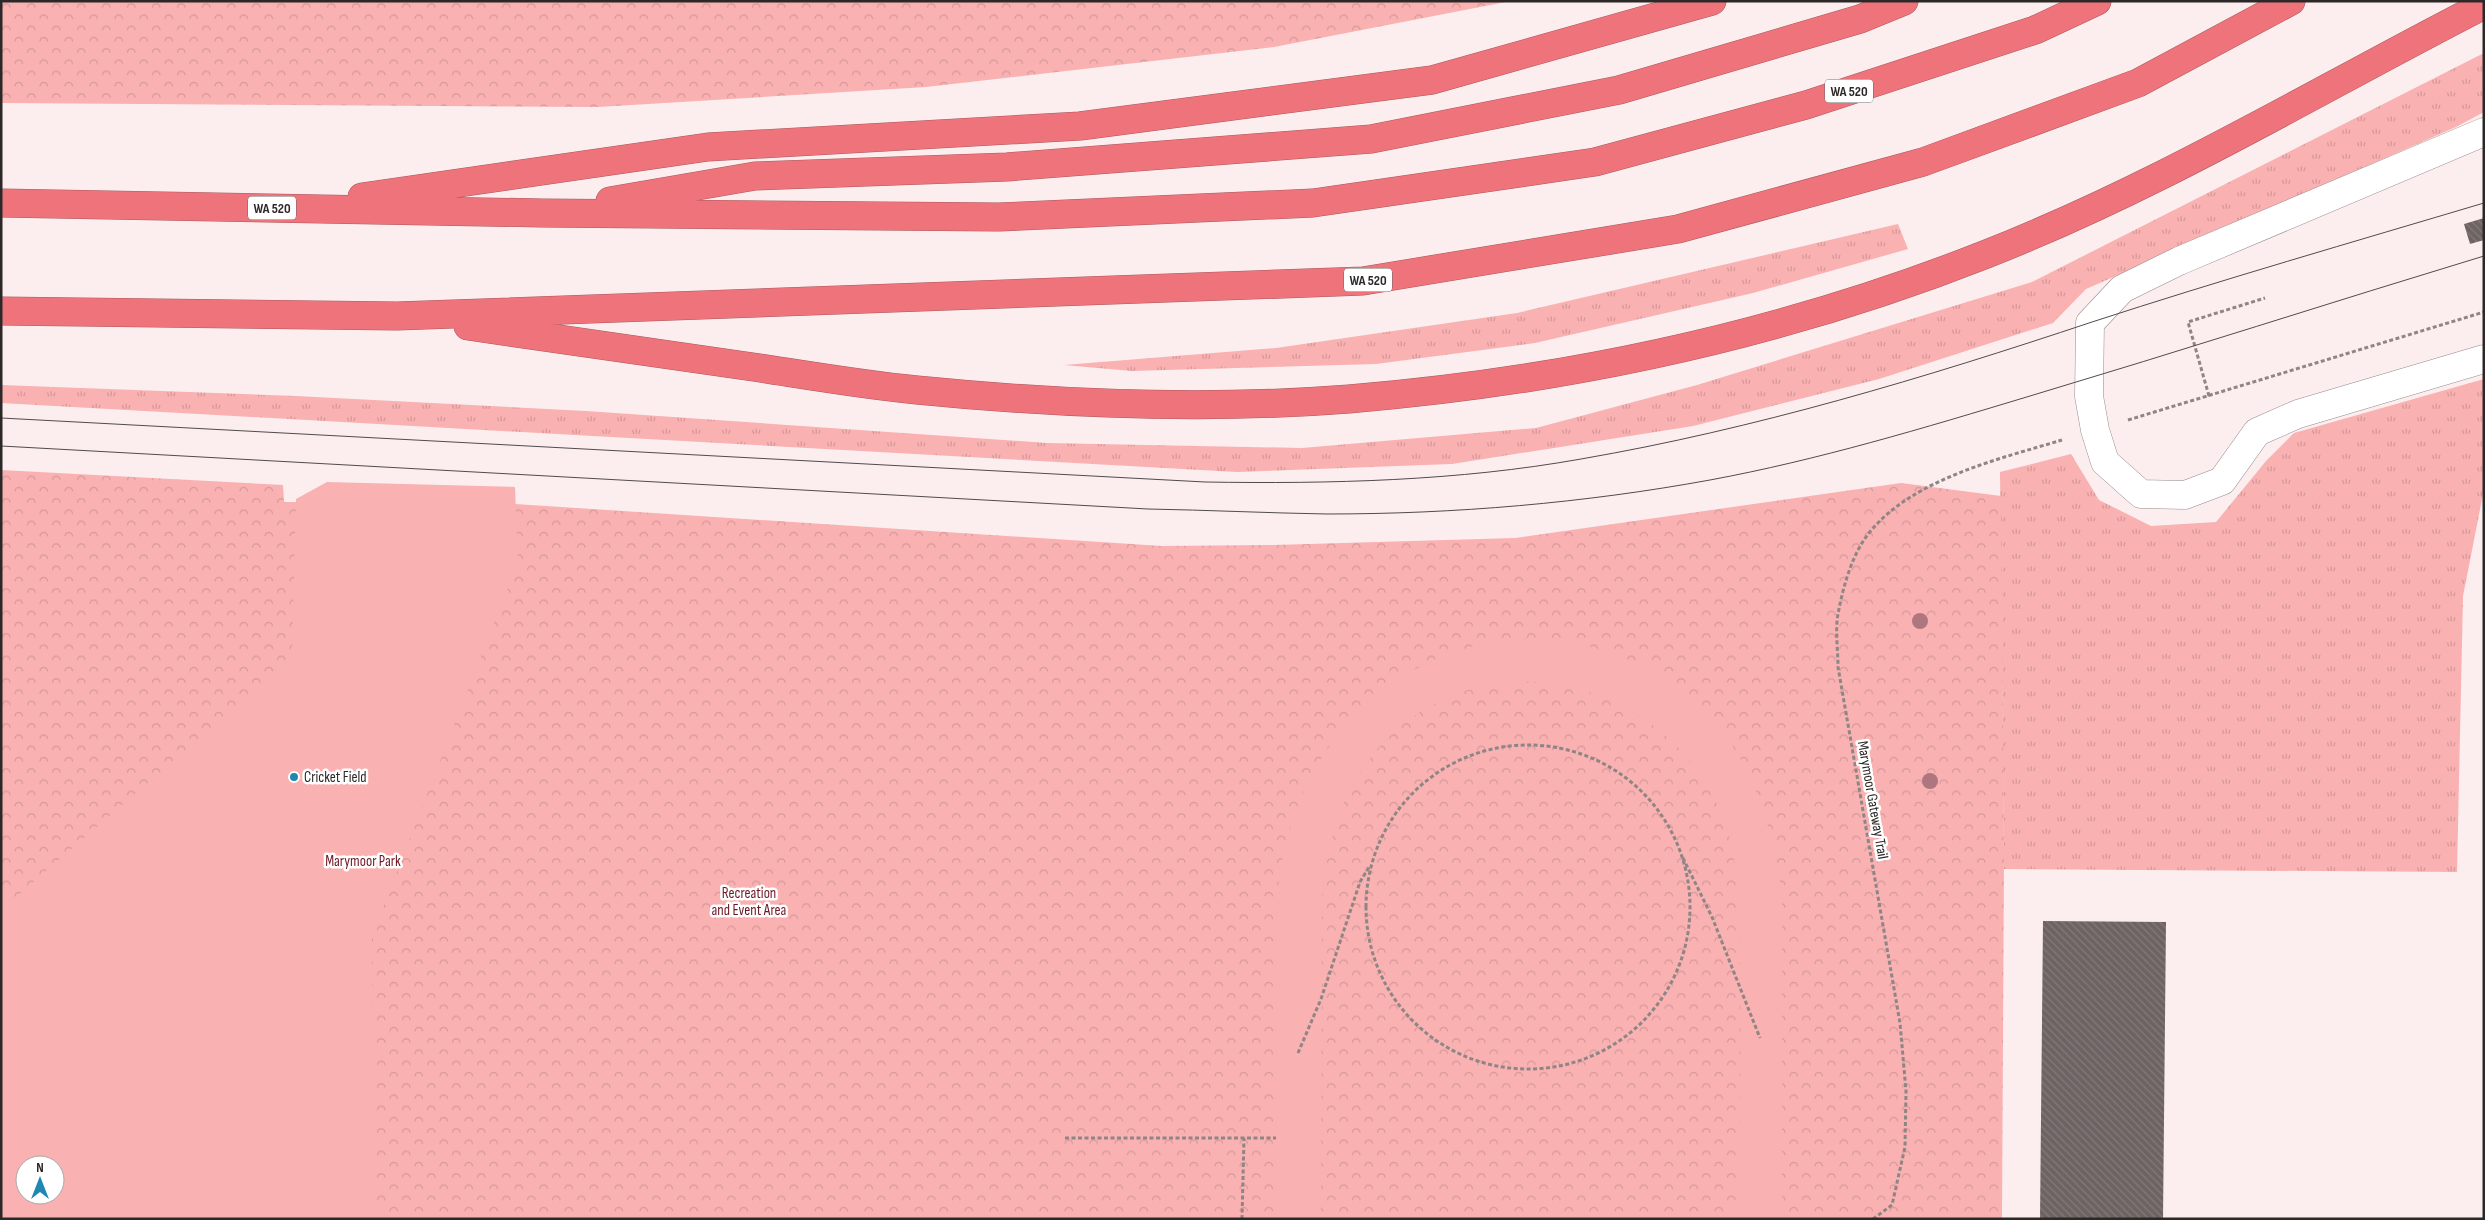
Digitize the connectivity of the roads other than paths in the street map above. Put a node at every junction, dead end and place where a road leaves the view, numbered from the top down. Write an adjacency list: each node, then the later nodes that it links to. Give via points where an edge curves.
1 (1712, 1): 8 (highway, via 1432,80 1080,126 708,147)
2 (1904, 1): 9 (highway, via 1860,19 1619,90 1371,139 1007,167 755,176)
3 (2098, 1): 9 (highway, WA 520, via 2035,30 1824,99 1595,162 1313,203 999,217)
4 (2291, 1): 11 (highway, WA 520, via 2138,83 1923,162 1678,229 1363,281)
5 (2484, 5): 11 (highway, via 2233,140 2060,224 1980,257 1787,322 1548,376 1344,399 1218,404 1017,397 913,390)
6 (2484, 132): 12 (lane, via 2179,261 2122,289 2090,323 2089,396 2105,462 2140,494 2185,495 2222,481 2257,432 2298,414)
7 (1, 203): 8 (highway, WA 520)
8 (281, 208): 9 (highway, WA 520)
9 (542, 214)
10 (1, 311): 11 (highway, WA 520)
11 (397, 316)
12 (2484, 359)

